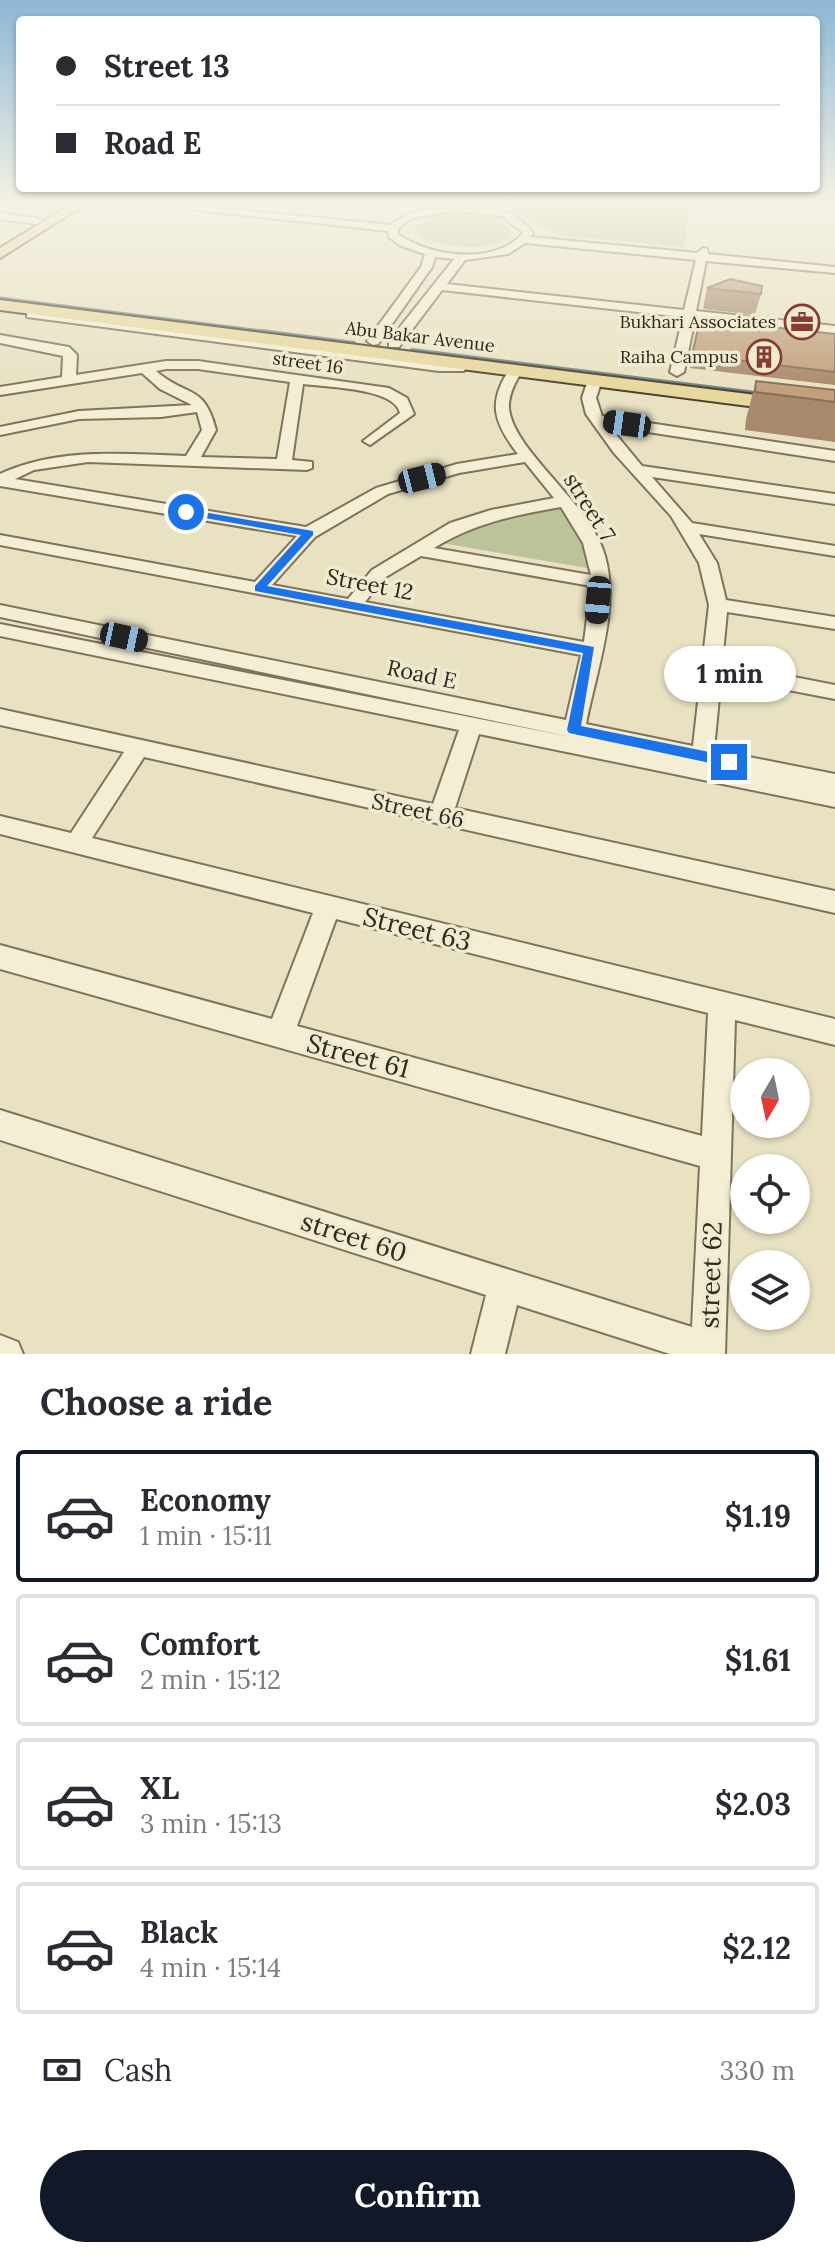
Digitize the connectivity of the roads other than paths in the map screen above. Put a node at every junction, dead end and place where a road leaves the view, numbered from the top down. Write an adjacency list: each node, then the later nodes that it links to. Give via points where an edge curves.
1 (427, 265): 13 (street)
2 (455, 265): 6 (street)
3 (700, 265): 9 (street)
4 (808, 265): 5 (street)
5 (835, 268)
6 (437, 286): 9 (street); 14 (street)
7 (0, 294): 13 (main road, Abu Bakar Avenue)
8 (0, 305): 11 (main road, Abu Bakar Avenue)
9 (689, 314): 10 (street); 17 (street)
10 (835, 330)
11 (167, 338): 15 (street); 16 (main road, Abu Bakar Avenue, via 225,336)
12 (0, 339): 18 (street, via 64,350 70,355)
13 (373, 341): 14 (main road, Abu Bakar Avenue)
14 (394, 344): 22 (main road, Abu Bakar Avenue)
15 (146, 369): 18 (street, street 16); 19 (street, street 16, via 198,365); 23 (street)
16 (516, 370): 20 (main road, Abu Bakar Avenue); 29 (street, street 7, via 505,385 504,420)
17 (677, 372)
18 (69, 379): 21 (street, street 16)
19 (297, 380): 27 (street, street 16, via 389,392 399,398 407,414); 31 (street)
20 (595, 380): 24 (main road, Abu Bakar Avenue); 25 (street, via 589,398)
21 (0, 391)
22 (835, 399)
23 (203, 407): 26 (street, via 56,418); 30 (street, via 209,430)
24 (835, 411)
25 (597, 420): 28 (street); 33 (street)
26 (0, 431)
27 (370, 441)
28 (835, 456)
29 (529, 457): 36 (street, street 7); 38 (street, via 457,469 382,491)
30 (191, 461): 31 (street); 34 (street, via 88,457 30,466)
31 (284, 464): 32 (street)
32 (307, 465)
33 (638, 470): 35 (street); 37 (street)
34 (0, 481): 38 (street)
35 (835, 499)
36 (565, 501): 40 (street, via 491,515 456,527); 42 (street, street 7, via 596,554)
37 (686, 527): 41 (street); 45 (street, via 708,563)
38 (309, 533): 43 (street)
39 (0, 540): 43 (street, Street 12)
40 (417, 550): 42 (street); 44 (street, via 378,574)
41 (835, 551)
42 (600, 582): 49 (street, street 7)
43 (259, 588): 44 (street, Street 12)
44 (353, 605): 49 (street, Street 12)
45 (718, 605): 47 (street); 50 (street)
46 (0, 611): 54 (street, Road E)
47 (835, 623)
48 (0, 630): 53 (street, Road E)
49 (590, 650): 54 (street, street 7)
50 (712, 668): 51 (street); 56 (street)
51 (835, 692)
52 (0, 717): 55 (street, Street 66)
53 (471, 725): 58 (street, Road E); 59 (street)
54 (574, 730): 56 (street, Road E)
55 (138, 748): 59 (street, Street 66); 61 (street)
56 (703, 756): 57 (street, Road E)
57 (835, 783)
58 (835, 798)
59 (441, 815): 62 (street, Street 66)
60 (0, 825): 61 (street, Street 63)
61 (76, 844): 63 (street, Street 63)
62 (835, 902)
63 (328, 907): 65 (street, Street 63); 67 (street)
64 (0, 957): 67 (street, Street 61)
65 (722, 1004): 66 (street, Street 63); 69 (street, street 62)
66 (835, 1032)
67 (280, 1034): 69 (street, Street 61)
68 (0, 1125): 70 (street, street 60)
69 (716, 1155): 72 (street, street 62)
70 (505, 1285): 72 (street, street 60); 74 (street)
71 (0, 1352): 73 (street)
72 (708, 1352)
73 (6, 1354)
74 (488, 1354)

